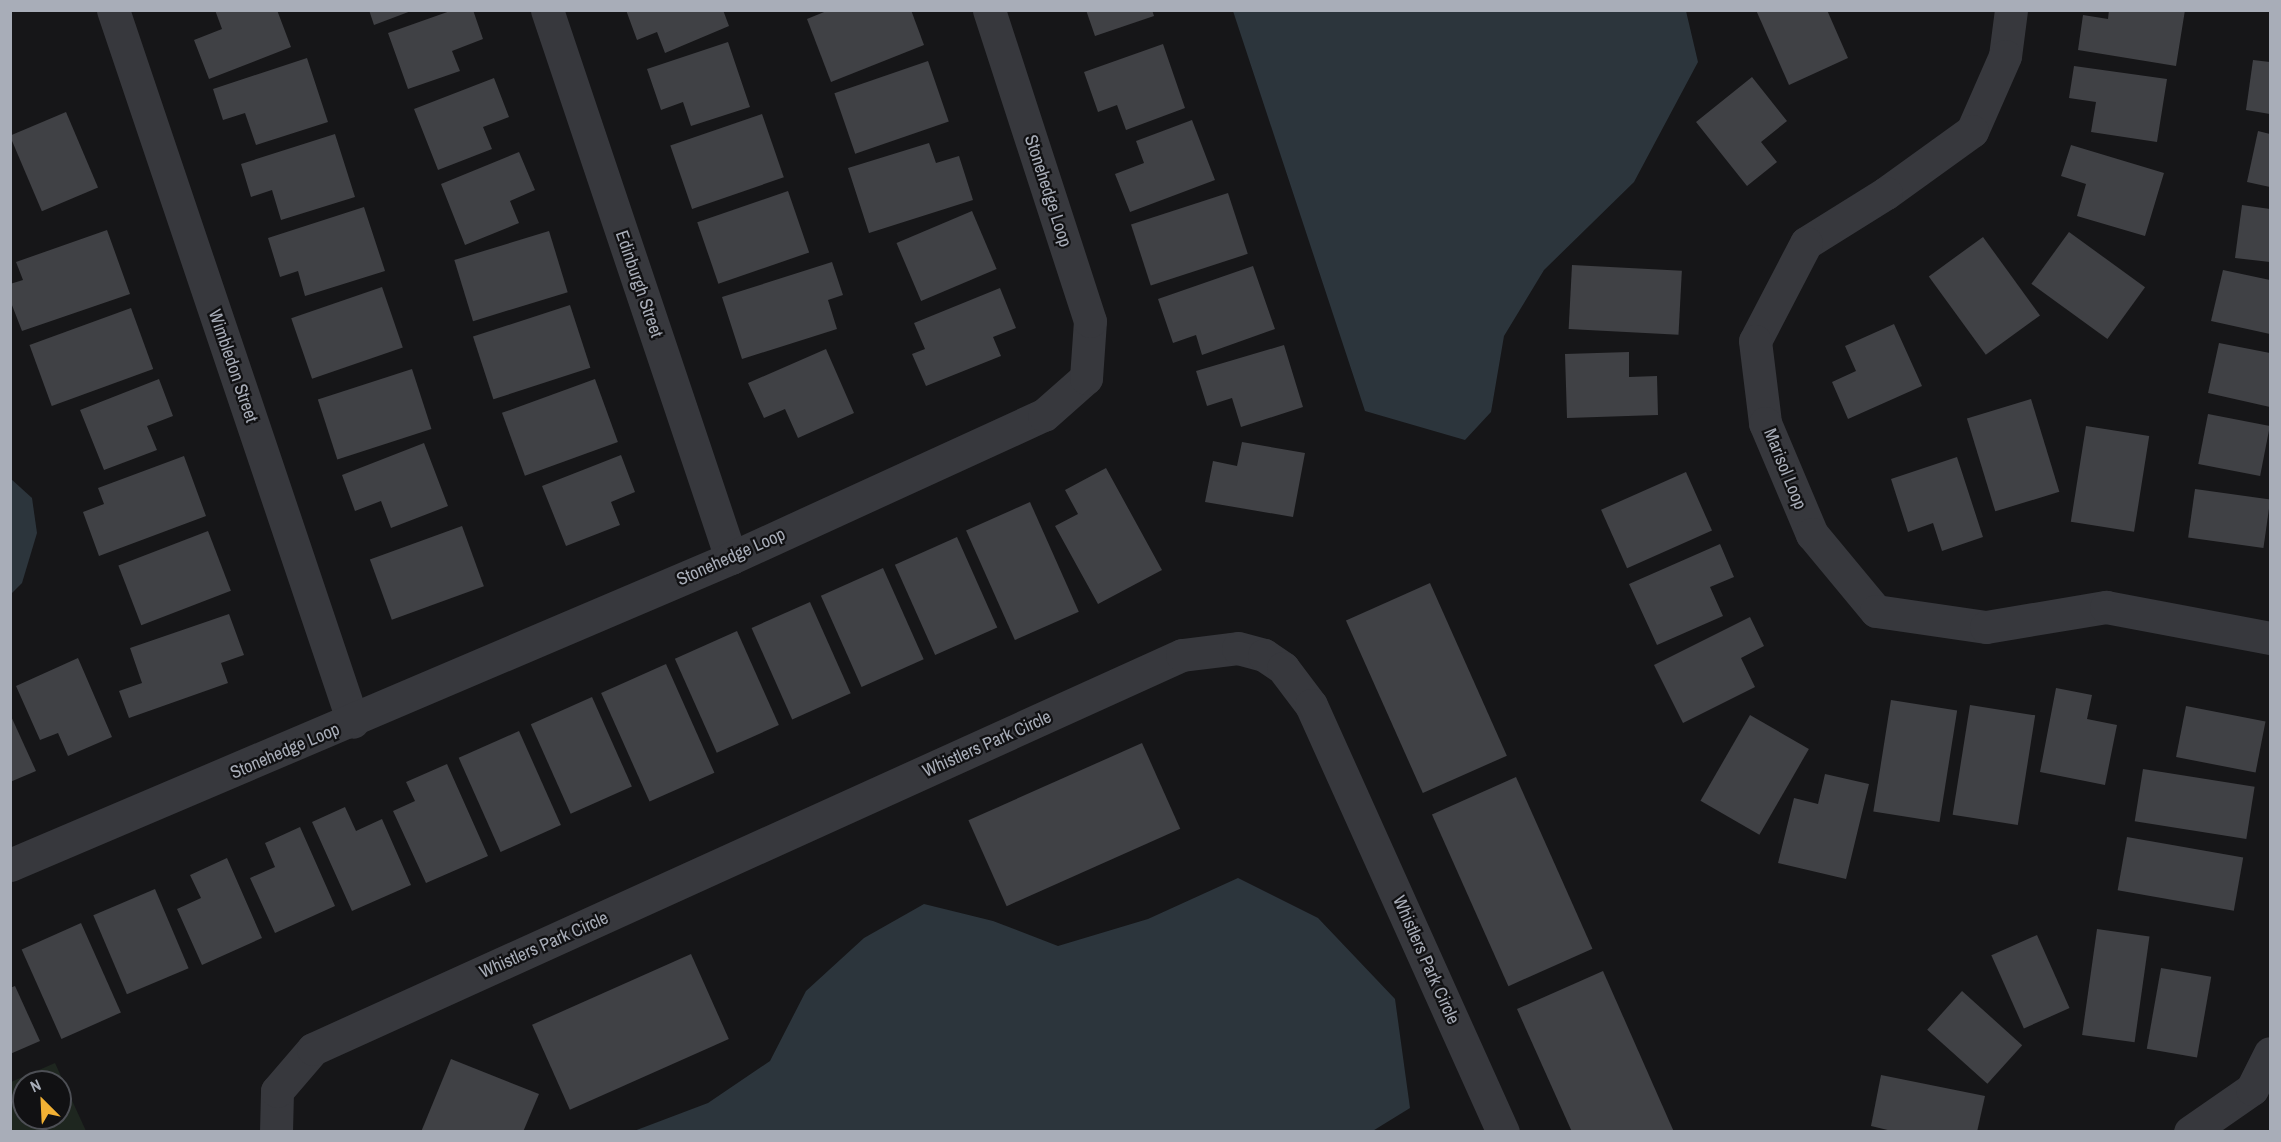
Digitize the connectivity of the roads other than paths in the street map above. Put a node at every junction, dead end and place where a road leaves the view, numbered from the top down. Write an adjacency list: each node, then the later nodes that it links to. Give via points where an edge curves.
1 (113, 10): 7 (street, Wimbledon Street)
2 (547, 10): 5 (street, Edinburgh Street)
3 (989, 10): 5 (street, Stonehedge Loop, via 1090,321 1086,378 1044,415)
4 (2011, 10): 6 (street, Marisol Loop, via 2005,56 1972,131 1886,193 1806,243 1755,341 1765,423 1812,534 1876,611 1986,627 2106,607)
5 (731, 558): 7 (street, Stonehedge Loop)
6 (2271, 638)
7 (353, 722): 8 (street, Stonehedge Loop)
8 (10, 865)
9 (2271, 1053): 12 (street, via 2252,1089)
10 (276, 1131): 11 (street, Whistlers Park Circle, via 277,1091 313,1049 1182,655 1238,648 1264,655 1283,668 1311,705)
11 (1503, 1131)
12 (2190, 1131)

